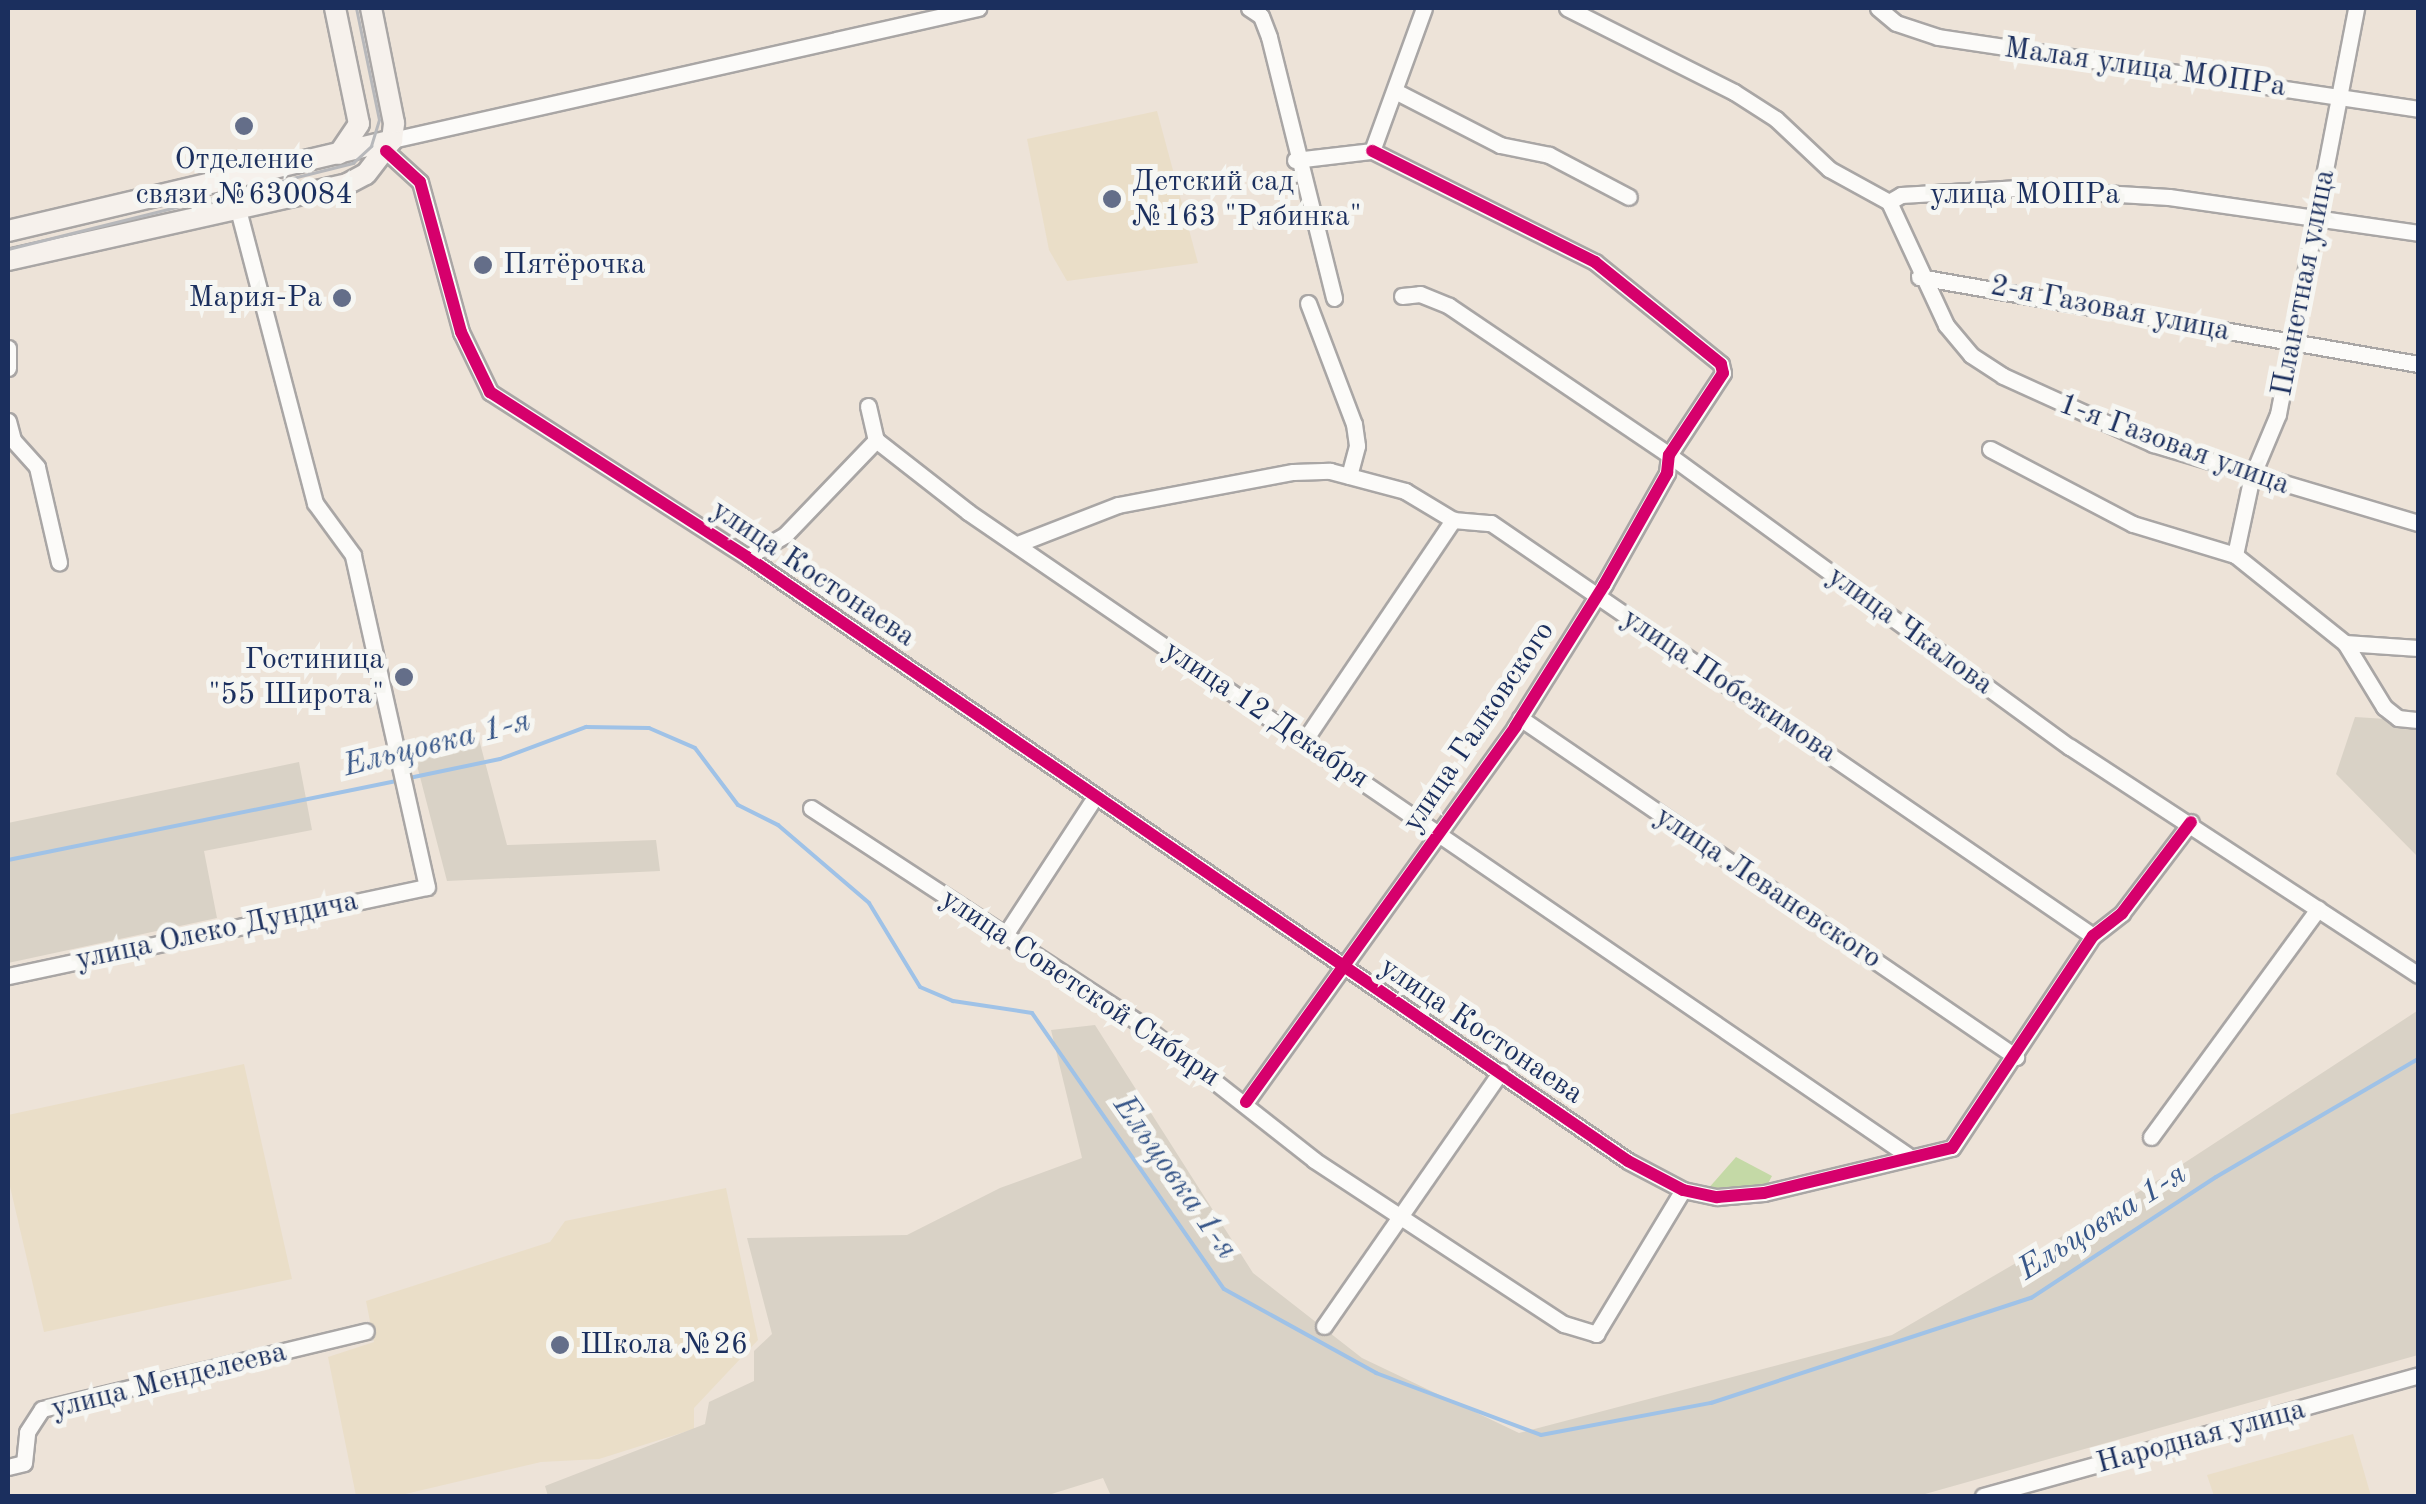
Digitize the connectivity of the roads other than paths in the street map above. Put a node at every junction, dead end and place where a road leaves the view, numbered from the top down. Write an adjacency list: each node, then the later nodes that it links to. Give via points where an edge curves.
1 (335, 8): 14 (main road, via 359,124)
2 (371, 8): 12 (main road, via 392,105)
3 (978, 8): 12 (street, via 580,92)
4 (1249, 8): 15 (street, via 1261,16 1269,37)
5 (1424, 8): 9 (street)
6 (1567, 8): 18 (street, улица МОПРа, via 1734,92 1776,119 1829,169)
7 (1878, 8): 10 (street, Малая улица МОПРа, via 1896,23 1938,37)
8 (2356, 8): 10 (street, Планетная улица)
9 (1397, 92): 13 (street); 17 (street, via 1500,145 1548,155)
10 (2341, 96): 11 (street, Малая улица МОПРа); 20 (street, Планетная улица)
11 (2418, 110)
12 (389, 146): 14 (main road); 16 (main road, via 366,174); 43 (street, улица Костонаева, via 420,182 461,332 490,392)
13 (1372, 152): 15 (street); 36 (street, улица Галковского, via 1595,262 1721,364 1722,373)
14 (329, 157): 16 (main road, via 334,172); 21 (main road)
15 (1295, 160): 26 (street)
16 (323, 190): 19 (main road)
17 (1629, 197)
18 (1889, 202): 20 (street, улица МОПРа, via 1902,195 2020,188 2168,197); 24 (street, 1-я Газовая улица)
19 (238, 209): 23 (main road); 60 (street, улица Олеко Дундича, via 315,503 354,555 427,886)
20 (2318, 217): 22 (street, улица МОПРа); 28 (street, Планетная улица)
21 (8, 230)
22 (2418, 233)
23 (8, 260)
24 (1919, 277): 28 (street, 2-я Газовая улица); 38 (street, 1-я Газовая улица, via 1971,355 2003,376 2153,444)
25 (1402, 296): 36 (street, улица Чкалова, via 1420,294 1449,306)
26 (1334, 298)
27 (1308, 303): 37 (street, via 1354,424 1357,446)
28 (2291, 344): 30 (street, 2-я Газовая улица); 38 (street, Планетная улица, via 2270,439)
29 (8, 348): 31 (street)
30 (2418, 364)
31 (8, 368)
32 (868, 406): 34 (street)
33 (8, 421): 44 (street, via 13,440 37,466)
34 (876, 440): 41 (street, улица 12 Декабря); 43 (street, via 785,535)
35 (1990, 449): 42 (street, via 2134,524)
36 (1669, 455): 45 (street, улица Галковского, via 1667,473); 53 (street, улица Чкалова, via 2070,747)
37 (1349, 476): 39 (street, улица Побежимова, via 1405,491); 41 (street, улица Побежимова, via 1293,472 1228,482 1082,514)
38 (2252, 476): 40 (street, 1-я Газовая улица); 42 (street, Планетная улица)
39 (1453, 520): 45 (street, улица Побежимова, via 1491,523); 50 (street)
40 (2418, 523)
41 (1020, 543): 50 (street, улица 12 Декабря)
42 (2235, 555): 46 (street)
43 (747, 557): 51 (street, улица Костонаева)
44 (59, 562)
45 (1596, 597): 48 (street, улица Галковского); 57 (street, улица Побежимова)
46 (2346, 643): 47 (street); 49 (street, via 2384,706 2398,718)
47 (2418, 648)
48 (1520, 718): 54 (street, улица Галковского); 61 (street, улица Леваневского)
49 (2418, 720)
50 (1304, 741): 54 (street, улица 12 Декабря)
51 (1095, 797): 56 (street); 58 (street, улица Костонаева)
52 (811, 808): 56 (street, улица Советской Сибири)
53 (2191, 822): 55 (street, улица Чкалова); 57 (street, улица Костонаева, via 2122,914)
54 (1438, 832): 58 (street, улица Галковского); 65 (street, улица 12 Декабря)
55 (2318, 909): 59 (street, улица Чкалова); 64 (street)
56 (1005, 935): 63 (street, улица Советской Сибири)
57 (2094, 936): 61 (street, улица Костонаева)
58 (1342, 967): 62 (street, улица Костонаева); 63 (street, улица Галковского)
59 (2418, 975)
60 (8, 976)
61 (2016, 1058): 65 (street, улица Костонаева, via 1952,1148)
62 (1501, 1071): 66 (street, улица Костонаева, via 1628,1161); 67 (street)
63 (1246, 1102): 67 (street, улица Советской Сибири, via 1314,1160)
64 (2151, 1136)
65 (1906, 1155): 66 (street, улица Костонаева, via 1764,1194 1717,1198)
66 (1683, 1190): 67 (street, улица Советской Сибири, via 1596,1334 1528,1304)
67 (1399, 1217): 68 (street)
68 (1324, 1326)
69 (366, 1331): 71 (street, улица Менделеева, via 42,1409 27,1432 24,1463)
70 (2418, 1375): 72 (street, Народная улица)
71 (8, 1467)
72 (1983, 1496)

